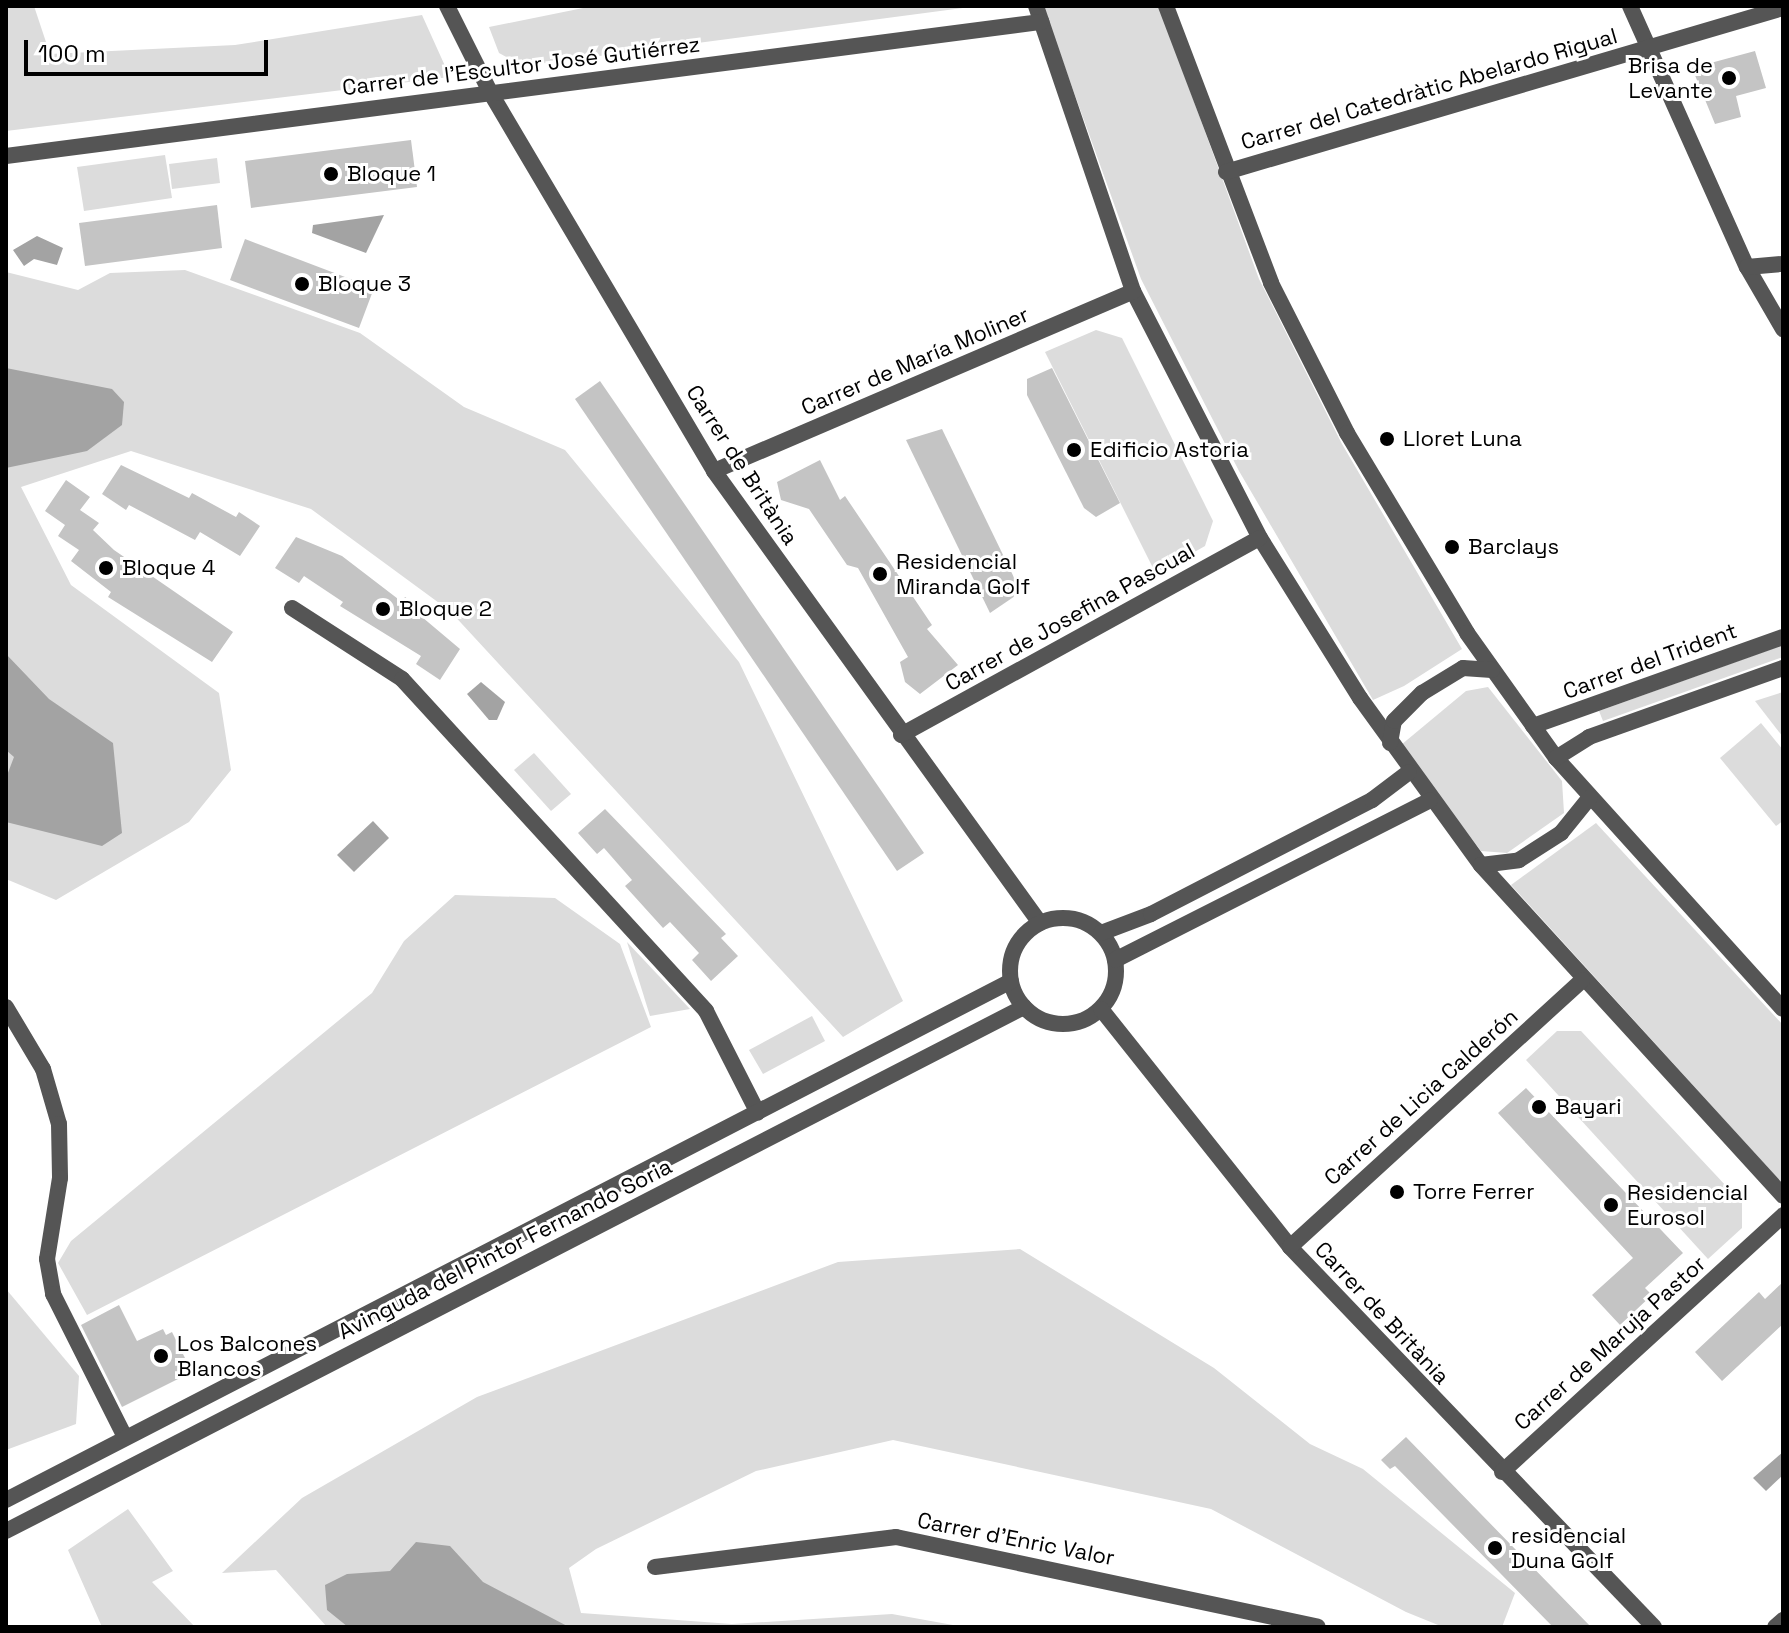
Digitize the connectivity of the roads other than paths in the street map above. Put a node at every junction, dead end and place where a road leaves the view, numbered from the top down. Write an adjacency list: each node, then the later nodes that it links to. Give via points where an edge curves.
1 (447, 6): 7 (street, Carrer de Britània)
2 (1166, 6): 9 (street)
3 (1630, 6): 6 (street)
4 (1783, 8): 6 (street, Carrer del Catedràtic Abelardo Rigual)
5 (1039, 14): 7 (street, Carrer de l'Escultor José Gutiérrez); 12 (street)
6 (1644, 49): 9 (street, Carrer del Catedràtic Abelardo Rigual); 11 (street)
7 (490, 92): 8 (street, Carrer de l'Escultor José Gutiérrez); 14 (street, Carrer de Britània)
8 (6, 156)
9 (1226, 172): 19 (street, via 1271,283 1347,433)
10 (1783, 264): 11 (street)
11 (1747, 267): 13 (street)
12 (1133, 291): 14 (street, Carrer de María Moliner); 15 (street)
13 (1783, 329)
14 (714, 471): 21 (street, Carrer de Britània)
15 (1260, 538): 21 (street, Carrer de Josefina Pascual); 22 (street)
16 (292, 608): 37 (street, via 402,679 706,1011)
17 (1783, 637): 20 (street, Carrer del Trident)
18 (1783, 668): 23 (street, via 1589,737)
19 (1492, 670): 20 (street); 22 (street, via 1463,668 1422,693 1394,721)
20 (1533, 726): 23 (street)
21 (901, 735): 28 (street, Carrer de Britània)
22 (1390, 743): 24 (street)
23 (1556, 758): 25 (street)
24 (1409, 772): 26 (street); 29 (street, via 1372,800 1151,914)
25 (1590, 797): 27 (street, via 1561,833 1519,860); 36 (street)
26 (1430, 800): 27 (street); 30 (street)
27 (1481, 865): 31 (street)
28 (1040, 923): 29 (street, via 1072,918); 32 (street, via 1015,947)
29 (1101, 933): 30 (street)
30 (1115, 960): 35 (street, via 1111,994)
31 (1582, 980): 38 (street); 40 (street, Carrer de Licia Calderón)
32 (1011, 981): 34 (street); 37 (street, Avinguda del Pintor Fernando Soria)
33 (6, 1007): 41 (street, via 43,1069 59,1124 60,1178 47,1259 53,1294)
34 (1024, 1007): 35 (street, via 1062,1023); 44 (street, Avinguda del Pintor Fernando Soria)
35 (1101, 1009): 40 (street, Carrer de Britània)
36 (1783, 1009)
37 (758, 1113): 41 (street, Avinguda del Pintor Fernando Soria)
38 (1783, 1196)
39 (1783, 1215): 42 (street, Carrer de Maruja Pastor)
40 (1290, 1247): 42 (street, Carrer de Britània)
41 (124, 1435): 43 (street, Avinguda del Pintor Fernando Soria)
42 (1502, 1472): 48 (street, Carrer de Britània)
43 (6, 1500)
44 (6, 1531)
45 (655, 1567): 47 (street, Carrer d'Enric Valor, via 896,1537)
46 (1783, 1620): 49 (street)
47 (1318, 1627)
48 (1654, 1627)
49 (1775, 1627)

